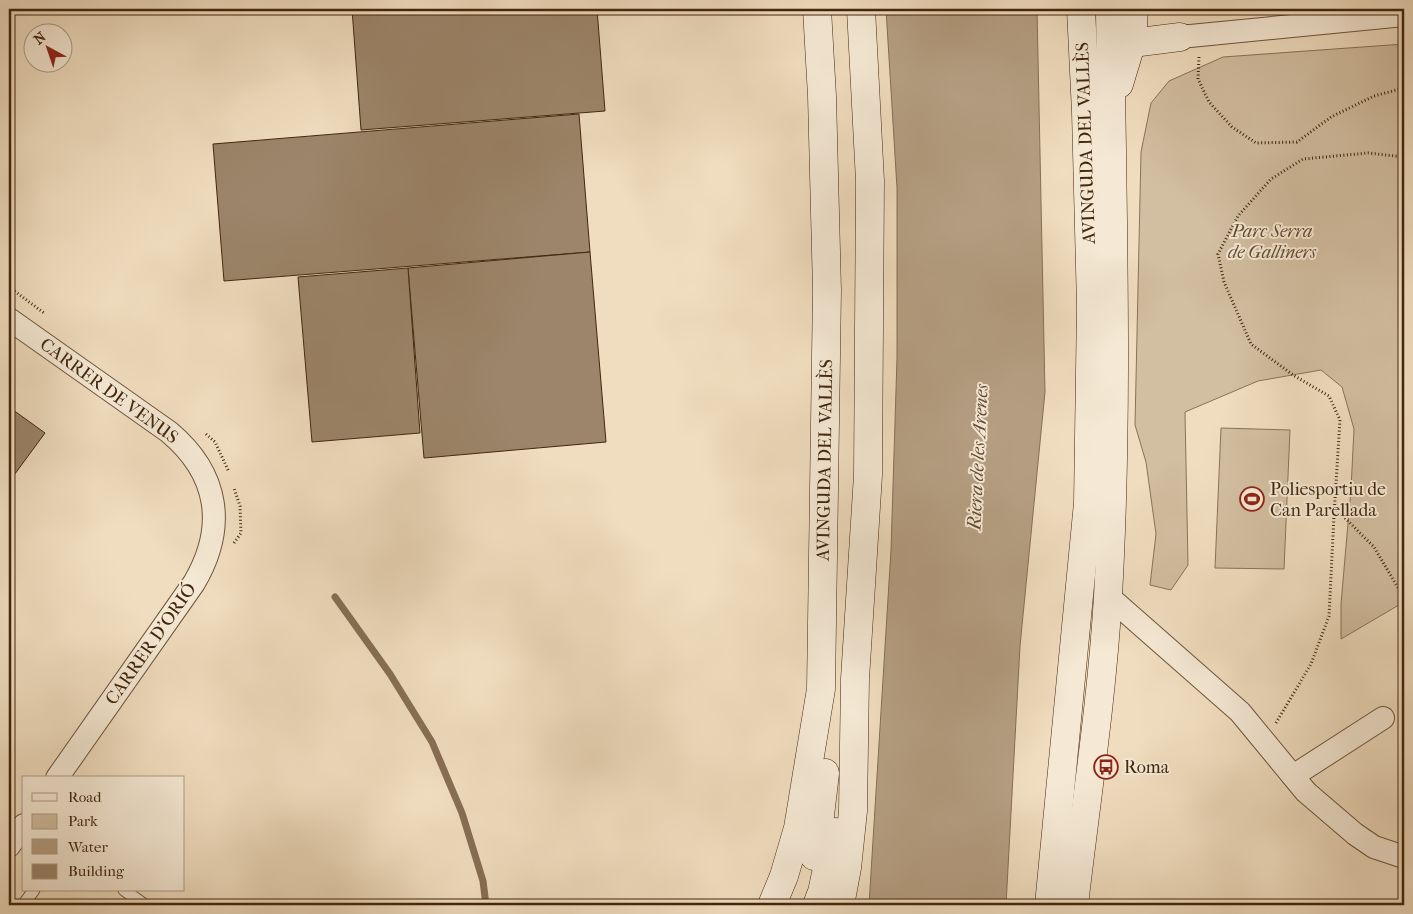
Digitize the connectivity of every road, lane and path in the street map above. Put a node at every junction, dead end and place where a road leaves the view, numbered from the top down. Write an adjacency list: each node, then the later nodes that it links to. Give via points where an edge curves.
1 (817, 9): 24 (main road, AVINGUDA DEL VALLÈS, via 827,290)
2 (861, 9): 23 (main road, via 870,181 870,335 868,475)
3 (1081, 9): 19 (main road, AVINGUDA DEL VALLÈS, via 1091,306 1088,503)
4 (1118, 10): 7 (main road, via 1118,29); 9 (main road, AVINGUDA DEL VALLÈS)
5 (1404, 16): 6 (street)
6 (1180, 36): 7 (main road); 8 (path, via 1199,54 1198,79 1209,102 1232,127 1256,144 1297,142 1332,117 1374,96)
7 (1132, 42): 9 (main road)
8 (1404, 88)
9 (1111, 106): 21 (main road, AVINGUDA DEL VALLÈS, via 1115,308)
10 (1404, 157): 18 (path, via 1368,153 1302,159 1272,179 1238,216 1218,254 1224,282 1251,344 1329,396 1340,420)
11 (9, 287): 12 (path)
12 (48, 316)
13 (9, 320): 17 (street, CARRER DE VENUS, via 182,443 205,475)
14 (204, 433): 15 (path, via 215,442)
15 (230, 475)
16 (233, 483): 20 (path, via 240,506 241,533)
17 (212, 499): 27 (street, CARRER D'ORIÓ, via 214,532 205,565)
18 (1334, 508): 22 (path, via 1374,547); 26 (path, via 1329,616 1311,664)
19 (1084, 542): 21 (main road, via 1093,576); 40 (main road, AVINGUDA DEL VALLÈS)
20 (230, 550)
21 (1108, 596): 26 (street, via 1240,712); 41 (main road, AVINGUDA DEL VALLÈS, via 1096,729)
22 (1404, 598)
23 (855, 679): 38 (main road, via 835,835); 39 (main road, via 853,811)
24 (821, 689): 36 (main road, AVINGUDA DEL VALLÈS, via 798,828); 37 (main road, via 825,770 817,841)
25 (1383, 718): 28 (street)
26 (1265, 742): 28 (street)
27 (57, 776)
28 (1293, 776): 31 (street, via 1306,792 1355,834 1374,847)
29 (22, 828): 30 (street)
30 (9, 846)
31 (1404, 857)
32 (33, 892): 34 (lane)
33 (127, 892): 35 (lane)
34 (23, 905)
35 (145, 905)
36 (772, 905)
37 (799, 905)
38 (817, 905)
39 (840, 905)
40 (1049, 905)
41 (1074, 905)

